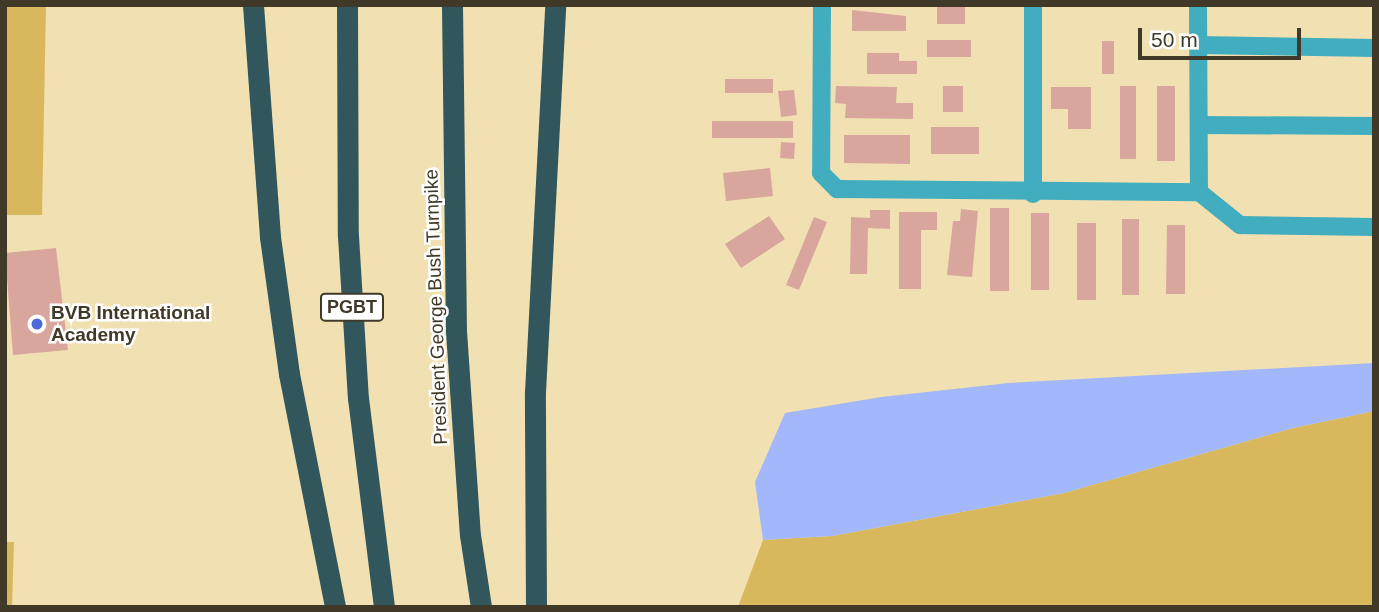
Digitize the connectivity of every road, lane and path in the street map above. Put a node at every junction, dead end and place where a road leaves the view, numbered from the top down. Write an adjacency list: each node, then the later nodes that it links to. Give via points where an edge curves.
1 (253, 5): 15 (highway, via 274,264 289,374)
2 (347, 5): 16 (highway, PGBT, via 348,236 356,371)
3 (452, 5): 17 (highway, President George Bush Turnpike, via 456,331 470,535)
4 (555, 5): 18 (highway, via 535,392)
5 (822, 5): 13 (street, via 821,173 828,184 837,189)
6 (1033, 5): 13 (street)
7 (1198, 5): 8 (street)
8 (1199, 46): 9 (street); 10 (street)
9 (1374, 48)
10 (1199, 125): 11 (street); 12 (street)
11 (1374, 126)
12 (1199, 192): 13 (street); 14 (street, via 1240,225)
13 (1033, 194)
14 (1374, 228)
15 (335, 607)
16 (384, 607)
17 (481, 607)
18 (536, 607)

